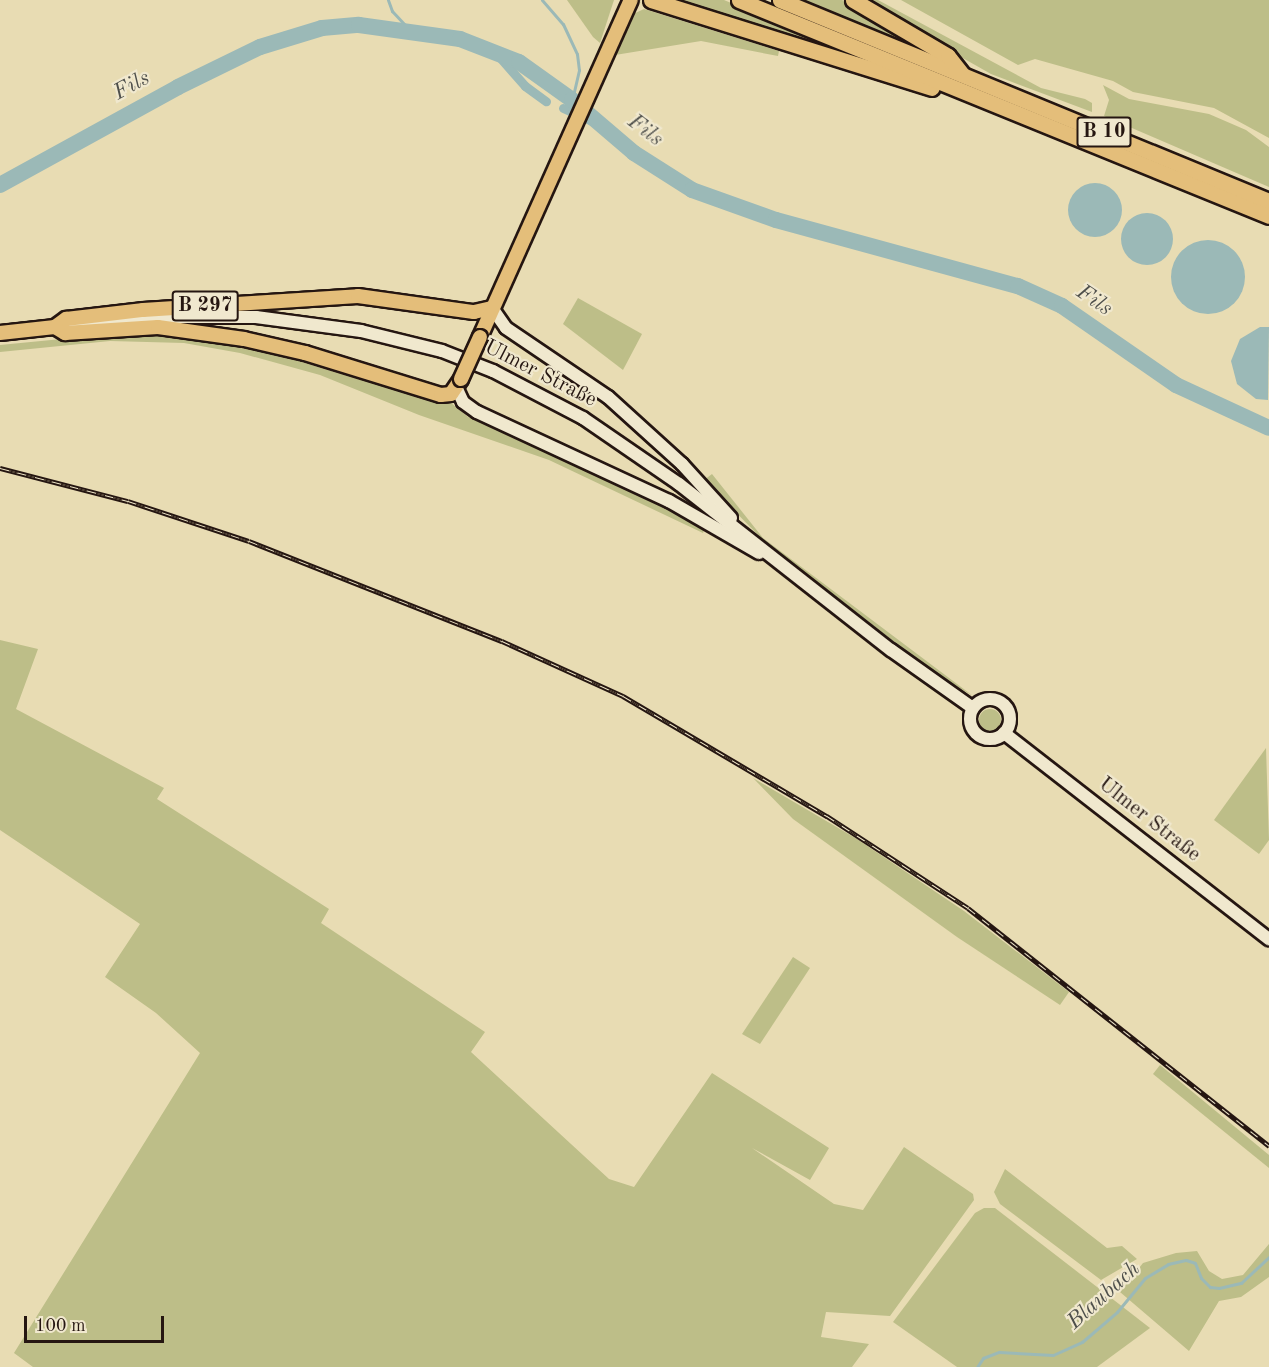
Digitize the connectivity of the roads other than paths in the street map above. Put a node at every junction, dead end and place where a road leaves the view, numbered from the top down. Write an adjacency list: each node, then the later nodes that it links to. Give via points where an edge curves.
1 (631, 0): 9 (main road)
2 (651, 0): 6 (highway, B 10, via 931,88)
3 (739, 0): 6 (highway, B 10)
4 (780, 0): 6 (highway, B 10)
5 (853, 0): 6 (highway, via 948,56)
6 (962, 83): 7 (highway, B 10); 8 (highway, B 10)
7 (1269, 201)
8 (1269, 216)
9 (492, 308): 10 (main road, B 297, via 474,312 358,296 143,310 66,319); 12 (main road, bridge); 13 (main road, via 506,328 616,404 682,464)
10 (56, 327): 11 (main road, Ulmer Straße / B 297); 12 (main road, B 297, via 65,333 181,329 305,353 430,394 451,394); 13 (main road, Ulmer Straße, via 155,317 256,317 361,330 442,351 522,385 583,418)
11 (0, 333)
12 (459, 384): 14 (main road, via 463,402 477,412 658,496)
13 (738, 529): 14 (main road, Ulmer Straße)
14 (784, 566): 15 (main road, Ulmer Straße)
15 (973, 708): 16 (main road, via 971,724 978,734 989,739); 16 (main road, via 985,700 1004,704 1010,720)
16 (1004, 733): 17 (main road, Ulmer Straße)
17 (1269, 939)

